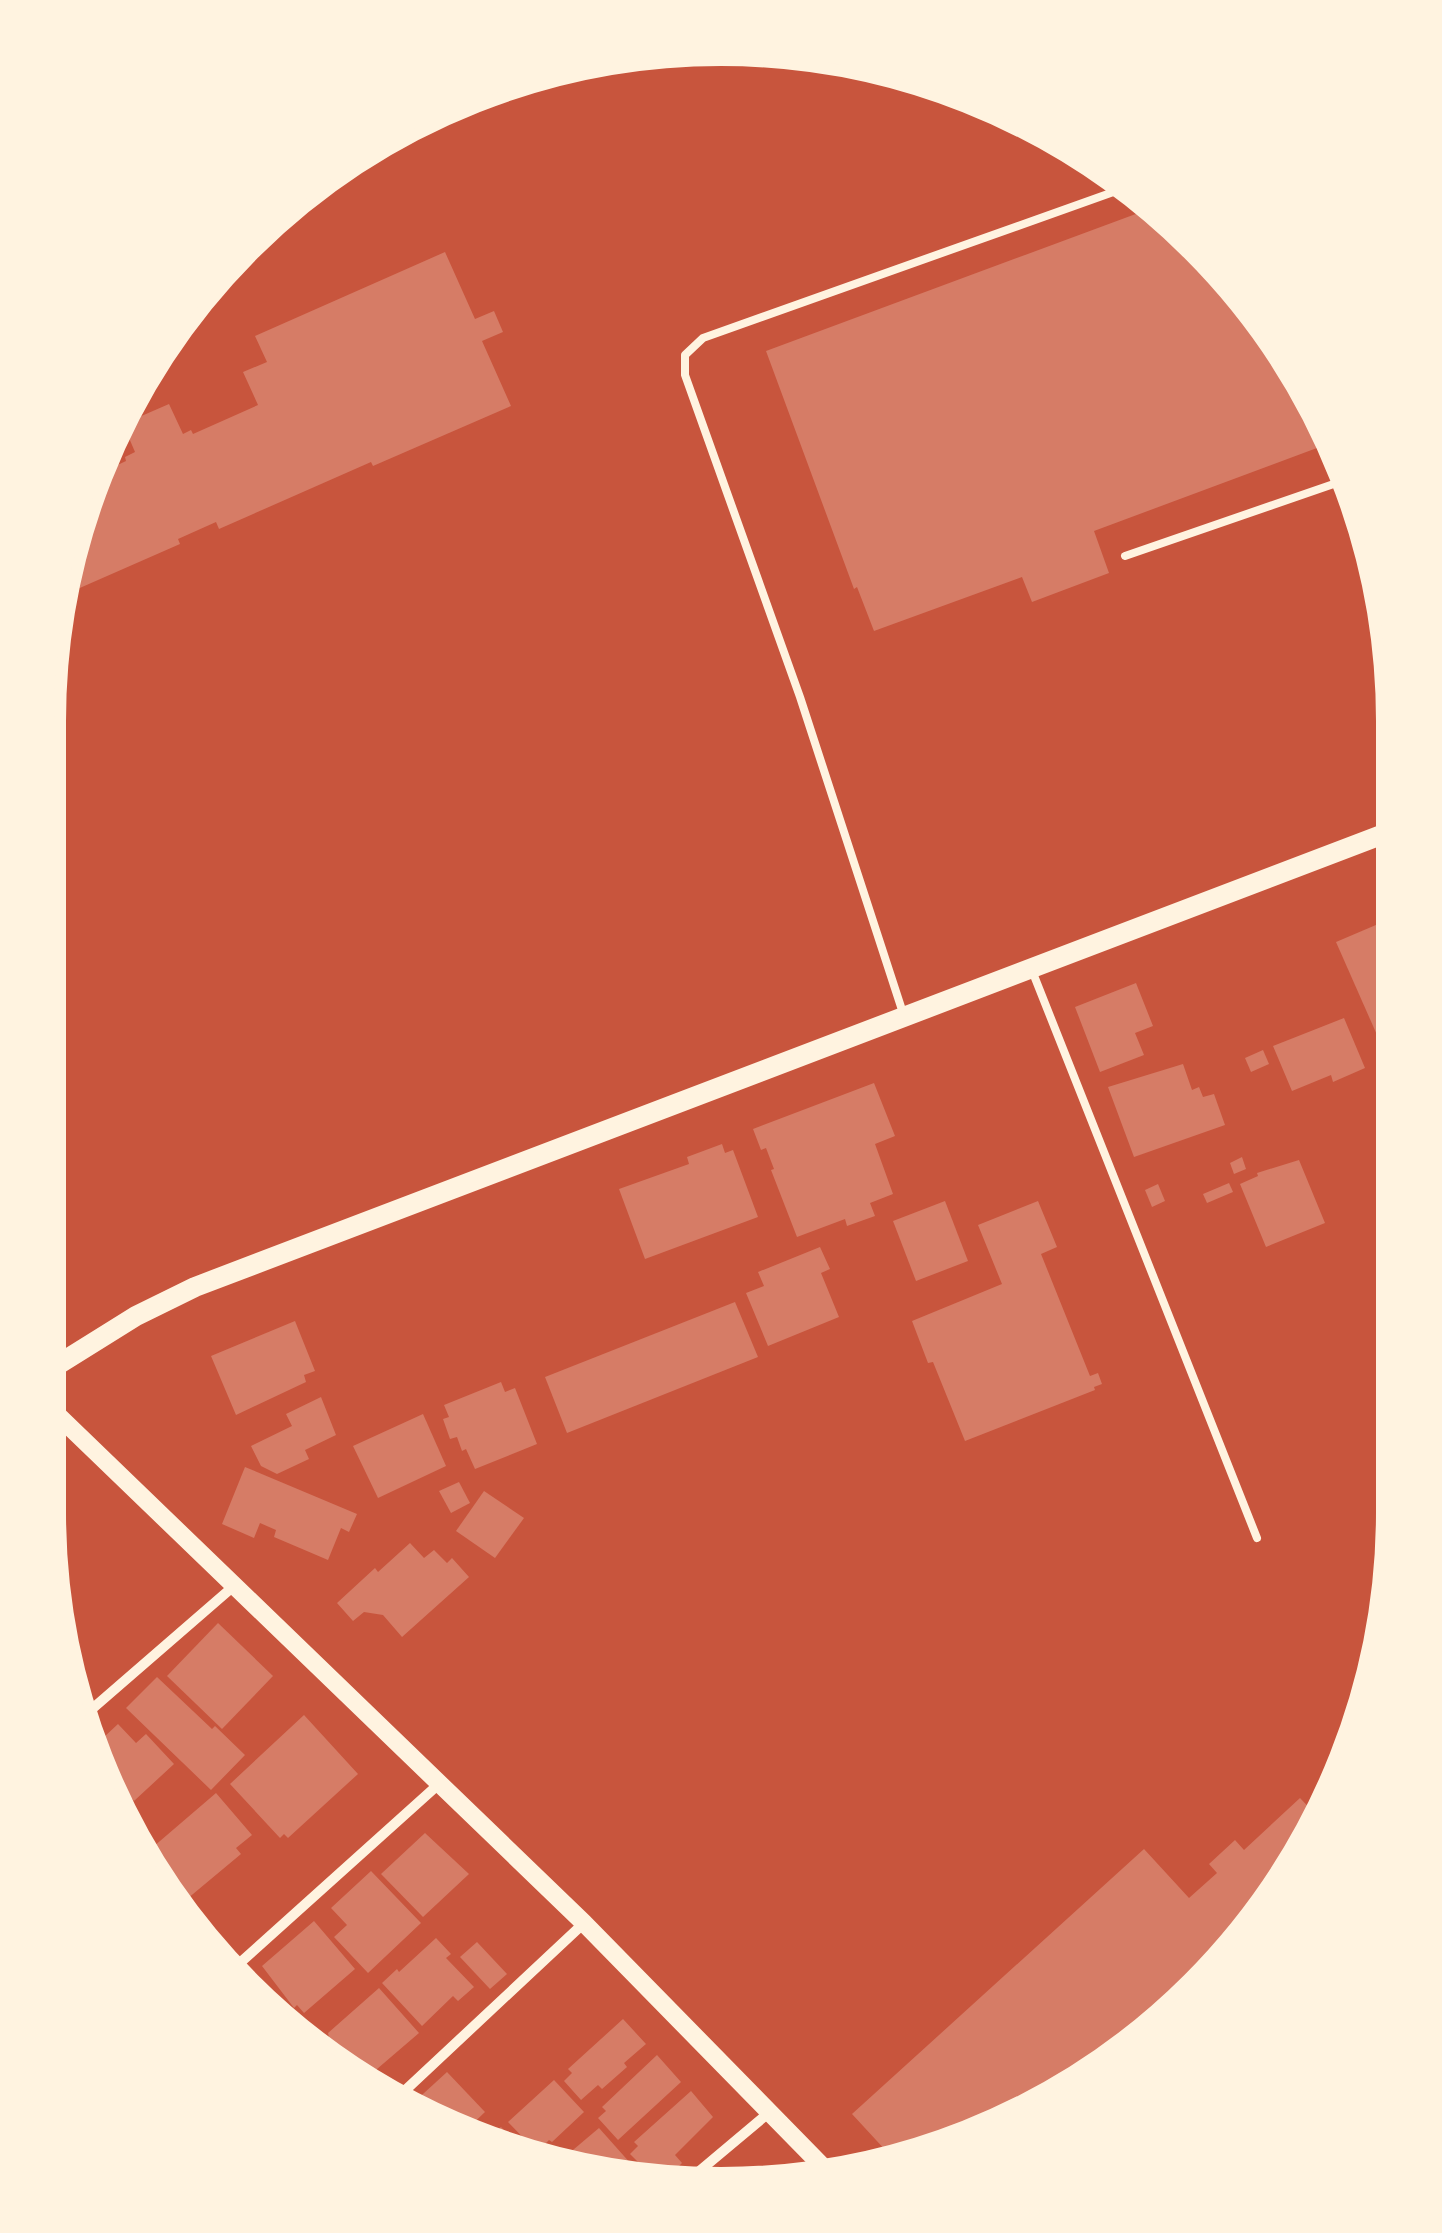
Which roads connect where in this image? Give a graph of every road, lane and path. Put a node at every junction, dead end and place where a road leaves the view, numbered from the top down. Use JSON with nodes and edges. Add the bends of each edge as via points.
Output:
{"nodes":[{"id":1,"x":1115,"y":191,"type":"edge"},
{"id":2,"x":1337,"y":483,"type":"edge"},
{"id":3,"x":1124,"y":556,"type":"dead end"},
{"id":4,"x":1382,"y":835,"type":"edge"},
{"id":5,"x":1032,"y":968,"type":"junction"},
{"id":6,"x":904,"y":1017,"type":"junction"},
{"id":7,"x":60,"y":1364,"type":"edge"},
{"id":8,"x":60,"y":1417,"type":"edge"},
{"id":9,"x":1257,"y":1538,"type":"dead end"},
{"id":10,"x":236,"y":1584,"type":"junction"},
{"id":11,"x":91,"y":1710,"type":"edge"},
{"id":12,"x":440,"y":1782,"type":"junction"},
{"id":13,"x":584,"y":1923,"type":"junction"},
{"id":14,"x":239,"y":1963,"type":"edge"},
{"id":15,"x":404,"y":2092,"type":"edge"},
{"id":16,"x":771,"y":2111,"type":"junction"},
{"id":17,"x":821,"y":2165,"type":"edge"},
{"id":18,"x":698,"y":2172,"type":"edge"}],
"edges":[{"from":1,"to":6,"type":"lane","via":[[702,338],[685,355],[685,375]]},
{"from":2,"to":3,"type":"lane"},
{"from":4,"to":5,"type":"main road"},
{"from":5,"to":6,"type":"main road"},
{"from":5,"to":9,"type":"lane"},
{"from":6,"to":7,"type":"main road","via":[[195,1287]]},
{"from":8,"to":10,"type":"street"},
{"from":10,"to":11,"type":"street"},
{"from":10,"to":12,"type":"street"},
{"from":12,"to":13,"type":"street"},
{"from":12,"to":14,"type":"street"},
{"from":13,"to":15,"type":"street"},
{"from":13,"to":16,"type":"street"},
{"from":16,"to":17,"type":"street"},
{"from":16,"to":18,"type":"street"}]}
